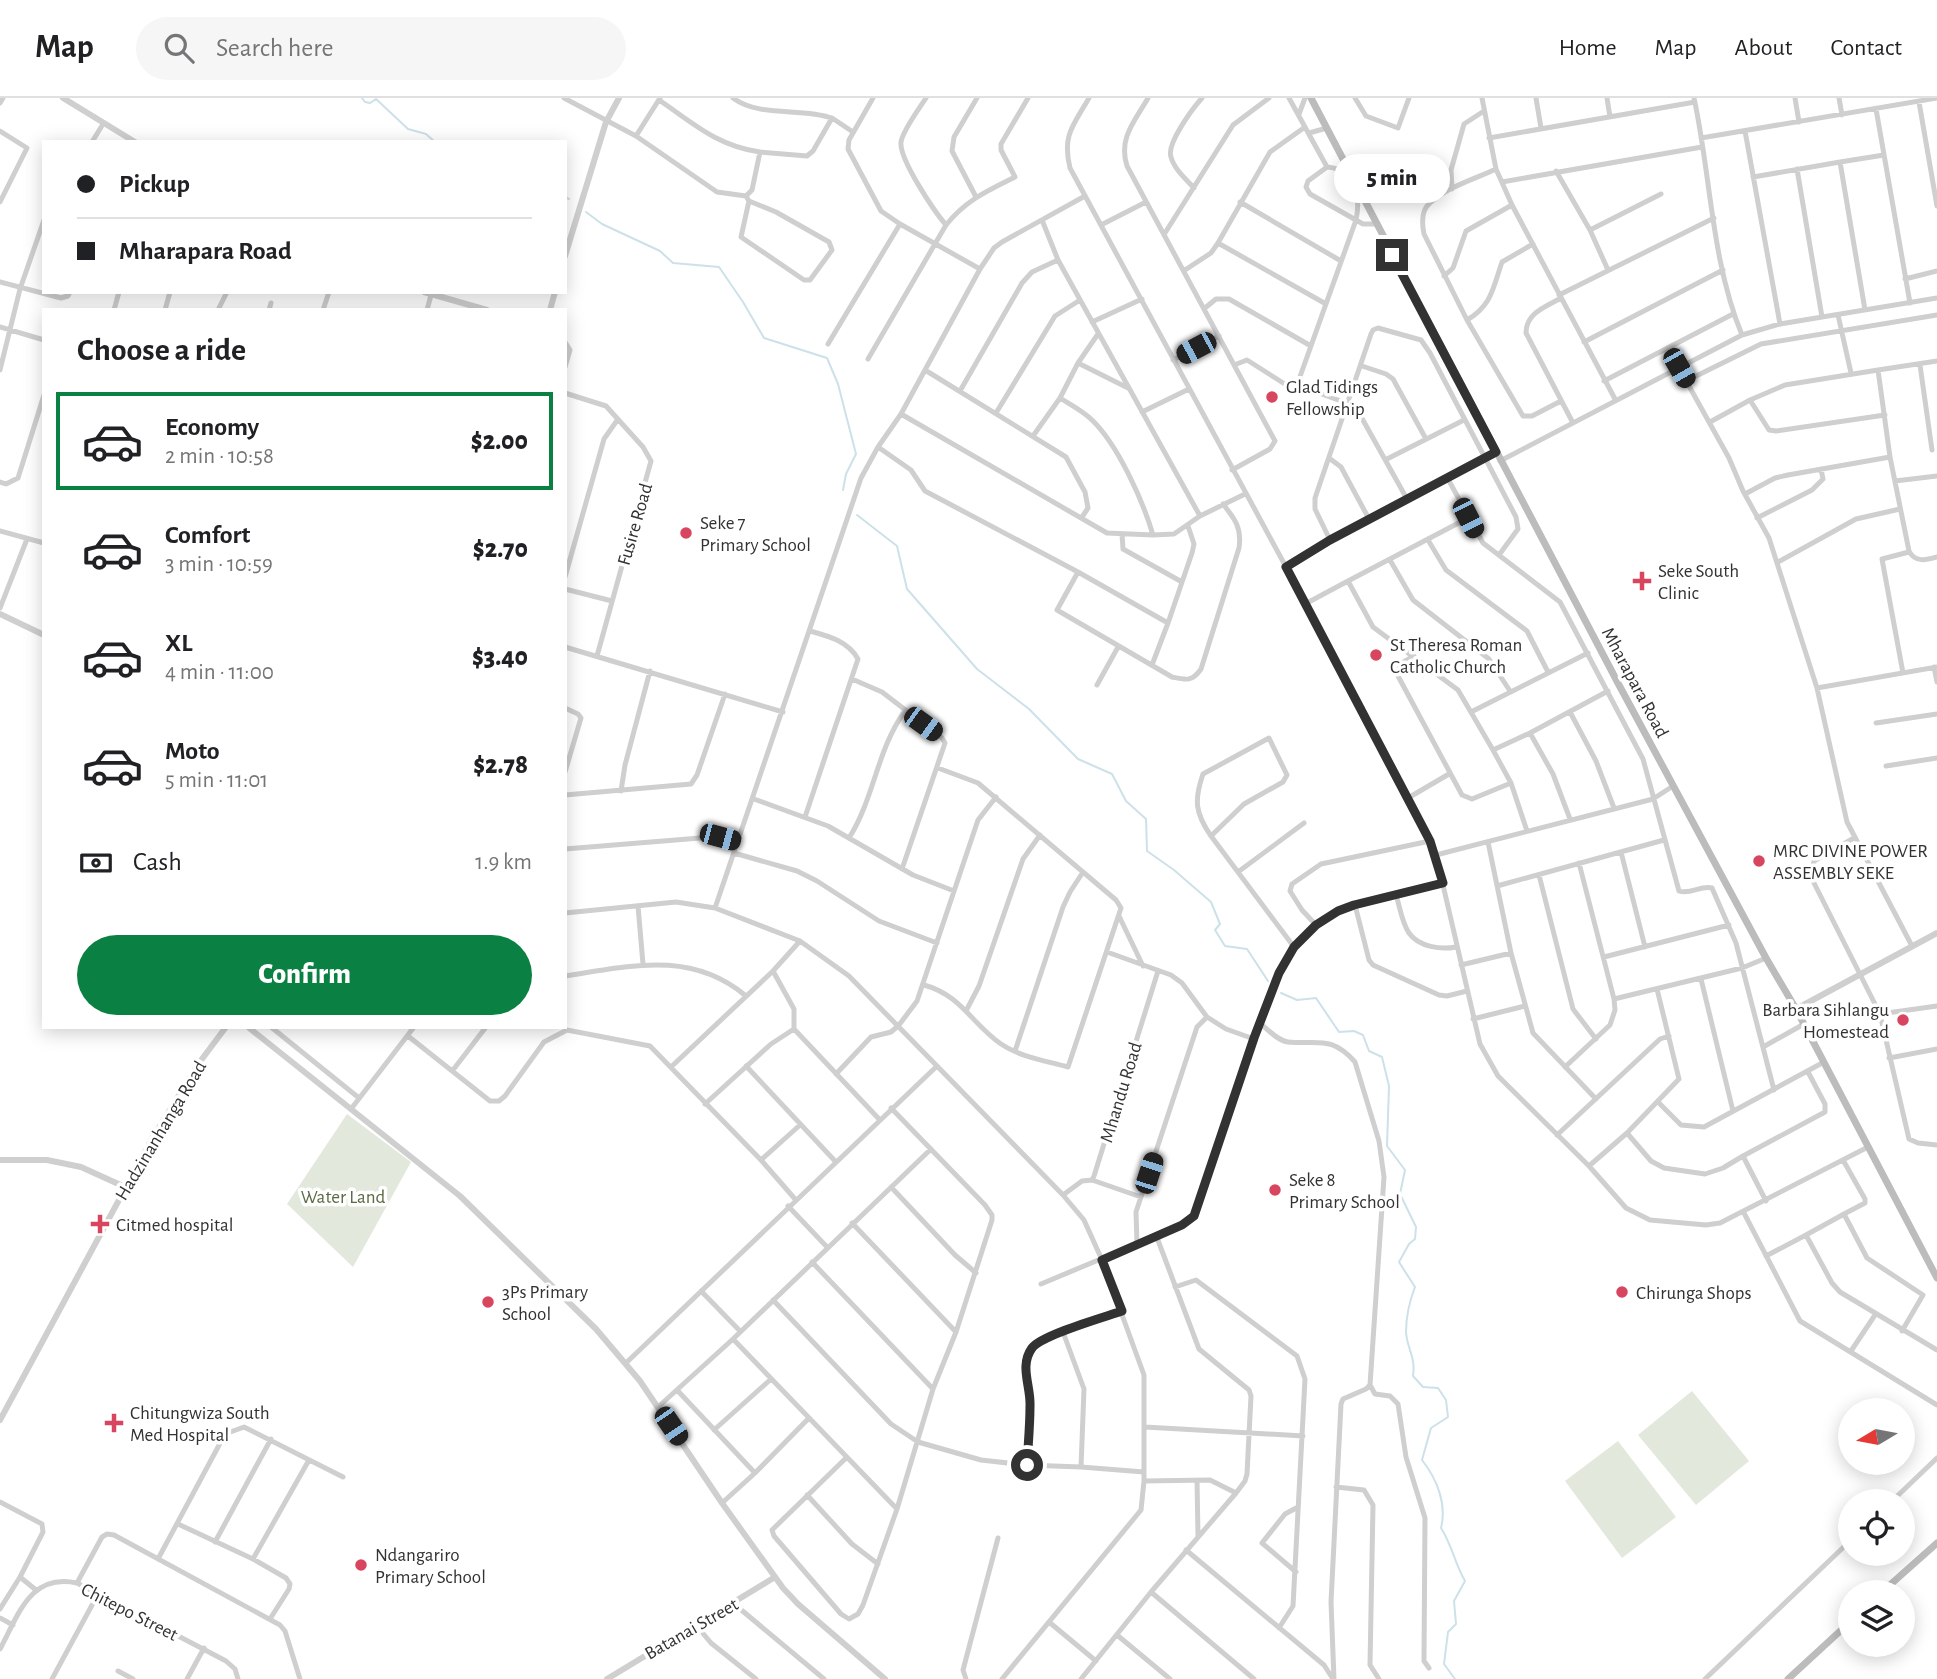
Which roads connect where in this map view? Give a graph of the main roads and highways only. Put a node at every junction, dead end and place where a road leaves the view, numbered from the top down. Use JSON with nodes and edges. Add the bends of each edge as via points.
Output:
{"nodes":[{"id":1,"x":1306,"y":98,"type":"edge"},
{"id":2,"x":1937,"y":1278,"type":"edge"},
{"id":3,"x":1937,"y":1543,"type":"edge"},
{"id":4,"x":1895,"y":1580,"type":"edge"},
{"id":5,"x":1838,"y":1633,"type":"edge"},
{"id":6,"x":1788,"y":1679,"type":"edge"}],
"edges":[{"from":1,"to":2,"type":"main road","name":"Mharapara Road","via":[[1327,128]]},
{"from":3,"to":4,"type":"main road"},
{"from":5,"to":6,"type":"main road"}]}
